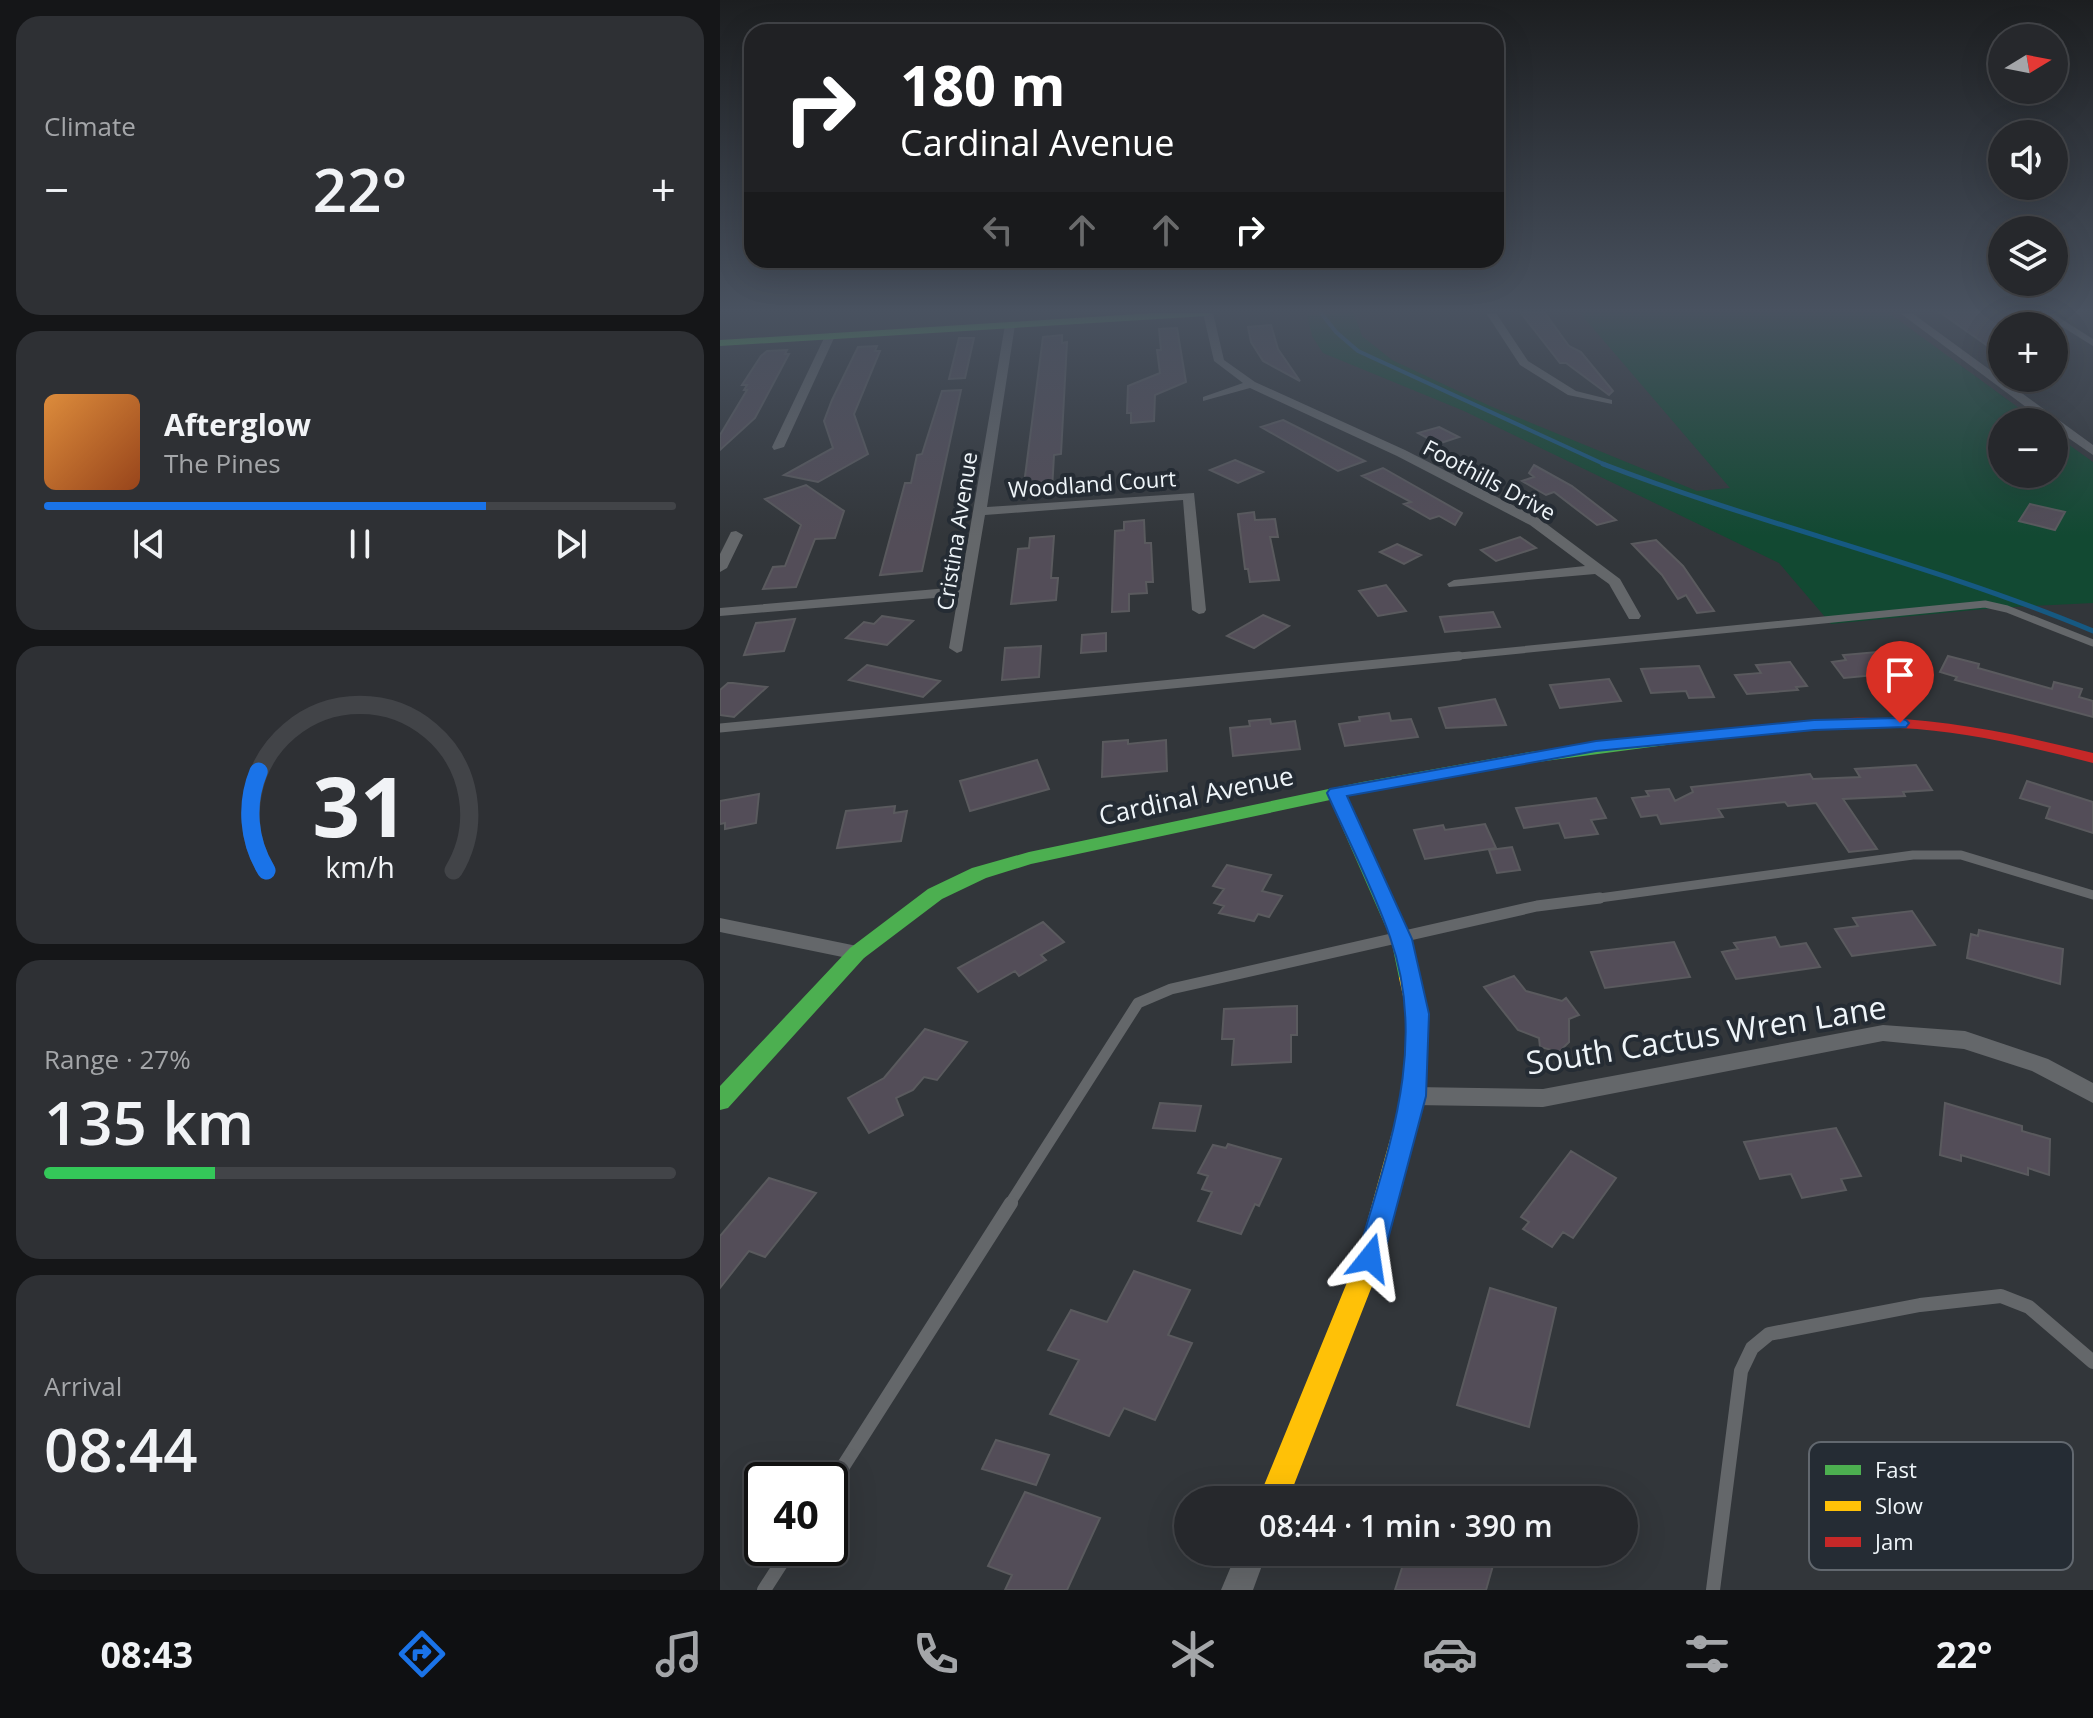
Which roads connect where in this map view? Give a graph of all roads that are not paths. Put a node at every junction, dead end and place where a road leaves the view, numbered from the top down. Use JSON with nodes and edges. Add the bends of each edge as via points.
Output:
{"nodes":[{"id":1,"x":806,"y":387,"type":"edge"},
{"id":2,"x":1000,"y":387,"type":"edge"},
{"id":3,"x":1242,"y":387,"type":"edge"},
{"id":4,"x":1258,"y":387,"type":"edge"},
{"id":5,"x":1563,"y":387,"type":"edge"},
{"id":6,"x":2006,"y":387,"type":"edge"},
{"id":7,"x":1207,"y":399,"type":"dead end"},
{"id":8,"x":1608,"y":402,"type":"dead end"},
{"id":9,"x":2035,"y":408,"type":"edge"},
{"id":10,"x":2068,"y":432,"type":"edge"},
{"id":11,"x":778,"y":447,"type":"dead end"},
{"id":12,"x":2093,"y":451,"type":"edge"},
{"id":13,"x":979,"y":512,"type":"junction"},
{"id":14,"x":736,"y":535,"type":"dead end"},
{"id":15,"x":720,"y":568,"type":"edge"},
{"id":16,"x":1601,"y":569,"type":"junction"},
{"id":17,"x":1454,"y":584,"type":"dead end"},
{"id":18,"x":966,"y":591,"type":"junction"},
{"id":19,"x":1199,"y":610,"type":"dead end"},
{"id":20,"x":720,"y":612,"type":"edge"},
{"id":21,"x":1634,"y":616,"type":"dead end"},
{"id":22,"x":2093,"y":643,"type":"edge"},
{"id":23,"x":957,"y":648,"type":"dead end"},
{"id":24,"x":720,"y":728,"type":"edge"},
{"id":25,"x":2093,"y":758,"type":"edge"},
{"id":26,"x":1336,"y":793,"type":"junction"},
{"id":27,"x":2093,"y":895,"type":"edge"},
{"id":28,"x":720,"y":925,"type":"edge"},
{"id":29,"x":1401,"y":939,"type":"junction"},
{"id":30,"x":857,"y":953,"type":"junction"},
{"id":31,"x":2093,"y":1094,"type":"edge"},
{"id":32,"x":1414,"y":1096,"type":"junction"},
{"id":33,"x":720,"y":1101,"type":"edge"},
{"id":34,"x":2093,"y":1362,"type":"edge"},
{"id":35,"x":846,"y":1462,"type":"edge"},
{"id":36,"x":1279,"y":1486,"type":"edge"},
{"id":37,"x":779,"y":1566,"type":"edge"},
{"id":38,"x":1246,"y":1566,"type":"edge"},
{"id":39,"x":764,"y":1590,"type":"edge"},
{"id":40,"x":1237,"y":1590,"type":"edge"},
{"id":41,"x":1713,"y":1590,"type":"edge"}],
"edges":[{"from":1,"to":11,"type":"street"},
{"from":2,"to":13,"type":"street","name":"Cristina Avenue"},
{"from":3,"to":7,"type":"street"},
{"from":4,"to":16,"type":"street","name":"Foothills Drive","via":[[1535,522]]},
{"from":5,"to":8,"type":"street"},
{"from":6,"to":9,"type":"street"},
{"from":10,"to":12,"type":"street"},
{"from":13,"to":18,"type":"street","name":"Cristina Avenue"},
{"from":13,"to":19,"type":"street","name":"Woodland Court","via":[[1189,496]]},
{"from":14,"to":15,"type":"street"},
{"from":16,"to":17,"type":"street"},
{"from":16,"to":21,"type":"street","name":"Foothills Drive"},
{"from":18,"to":20,"type":"street"},
{"from":18,"to":23,"type":"street","name":"Cristina Avenue"},
{"from":22,"to":24,"type":"lane","via":[[1985,604]]},
{"from":25,"to":26,"type":"street","name":"Cardinal Avenue","via":[[1987,732],[1900,723],[1814,725],[1596,746]]},
{"from":26,"to":29,"type":"street"},
{"from":26,"to":30,"type":"street","name":"Cardinal Avenue","via":[[1100,840],[979,873],[935,894]]},
{"from":27,"to":29,"type":"lane","via":[[1961,855],[1934,853],[1537,906]]},
{"from":28,"to":30,"type":"street"},
{"from":29,"to":32,"type":"street","via":[[1418,1014]]},
{"from":29,"to":35,"type":"lane","via":[[1171,989],[1138,1003]]},
{"from":30,"to":33,"type":"street","name":"Cardinal Avenue"},
{"from":31,"to":32,"type":"street","name":"South Cactus Wren Lane","via":[[2040,1065],[1965,1040],[1883,1033],[1543,1098]]},
{"from":32,"to":36,"type":"street","via":[[1370,1258]]},
{"from":34,"to":41,"type":"lane","via":[[2029,1307],[2001,1296],[1920,1305],[1769,1334],[1752,1348],[1741,1371]]},
{"from":37,"to":39,"type":"lane"},
{"from":38,"to":40,"type":"street"}]}
